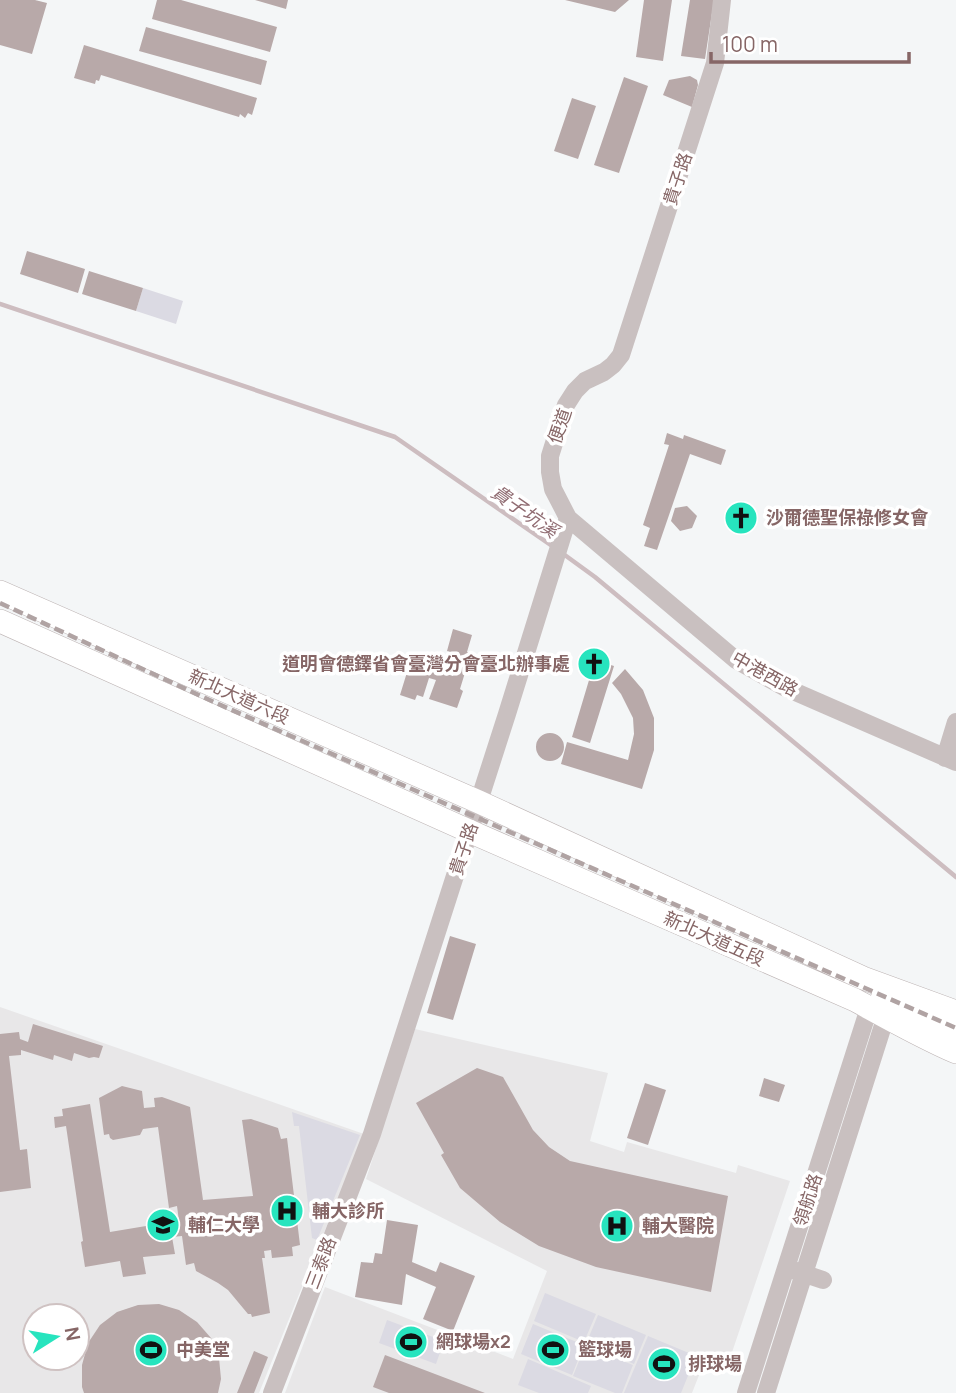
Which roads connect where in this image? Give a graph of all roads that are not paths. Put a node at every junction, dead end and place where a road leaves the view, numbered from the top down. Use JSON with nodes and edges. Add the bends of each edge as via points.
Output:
{"nodes":[{"id":1,"x":722,"y":0,"type":"edge"},
{"id":2,"x":621,"y":355,"type":"joint"},
{"id":3,"x":568,"y":518,"type":"junction"},
{"id":4,"x":0,"y":592,"type":"edge"},
{"id":5,"x":0,"y":621,"type":"edge"},
{"id":6,"x":956,"y":722,"type":"edge"},
{"id":7,"x":951,"y":760,"type":"edge"},
{"id":8,"x":479,"y":802,"type":"junction"},
{"id":9,"x":469,"y":831,"type":"junction"},
{"id":10,"x":869,"y":999,"type":"junction"},
{"id":11,"x":956,"y":1012,"type":"edge"},
{"id":12,"x":956,"y":1032,"type":"edge"},
{"id":13,"x":956,"y":1052,"type":"edge"},
{"id":14,"x":372,"y":1134,"type":"joint"},
{"id":15,"x":786,"y":1268,"type":"junction"},
{"id":16,"x":804,"y":1274,"type":"junction"},
{"id":17,"x":823,"y":1280,"type":"dead end"},
{"id":18,"x":272,"y":1393,"type":"edge"},
{"id":19,"x":746,"y":1393,"type":"edge"},
{"id":20,"x":765,"y":1393,"type":"edge"}],
"edges":[{"from":1,"to":2,"type":"street","name":"貴子路","via":[[715,63]]},
{"from":2,"to":3,"type":"street","name":"便道","via":[[604,372],[585,381],[566,405],[550,456],[550,472]]},
{"from":3,"to":7,"type":"street","name":"中港西路","via":[[736,660],[785,687]]},
{"from":3,"to":8,"type":"street","name":"貴子路"},
{"from":4,"to":8,"type":"main road","name":"新北大道六段"},
{"from":5,"to":9,"type":"main road","name":"新北大道六段"},
{"from":6,"to":7,"type":"street"},
{"from":8,"to":9,"type":"street","name":"貴子路"},
{"from":8,"to":10,"type":"main road","name":"新北大道五段"},
{"from":9,"to":10,"type":"main road","name":"新北大道五段"},
{"from":9,"to":14,"type":"street","name":"貴子路"},
{"from":10,"to":11,"type":"main road","name":"新北大道五段"},
{"from":10,"to":12,"type":"main road","name":"新北大道五段"},
{"from":10,"to":13,"type":"main road","name":"新北大道五段","via":[[915,1033]]},
{"from":10,"to":15,"type":"street","name":"領航路"},
{"from":10,"to":16,"type":"street","name":"領航路"},
{"from":14,"to":18,"type":"street","name":"三泰路"},
{"from":15,"to":16,"type":"street"},
{"from":15,"to":19,"type":"street","name":"領航路"},
{"from":16,"to":17,"type":"street"},
{"from":16,"to":20,"type":"street","name":"領航路"}]}
